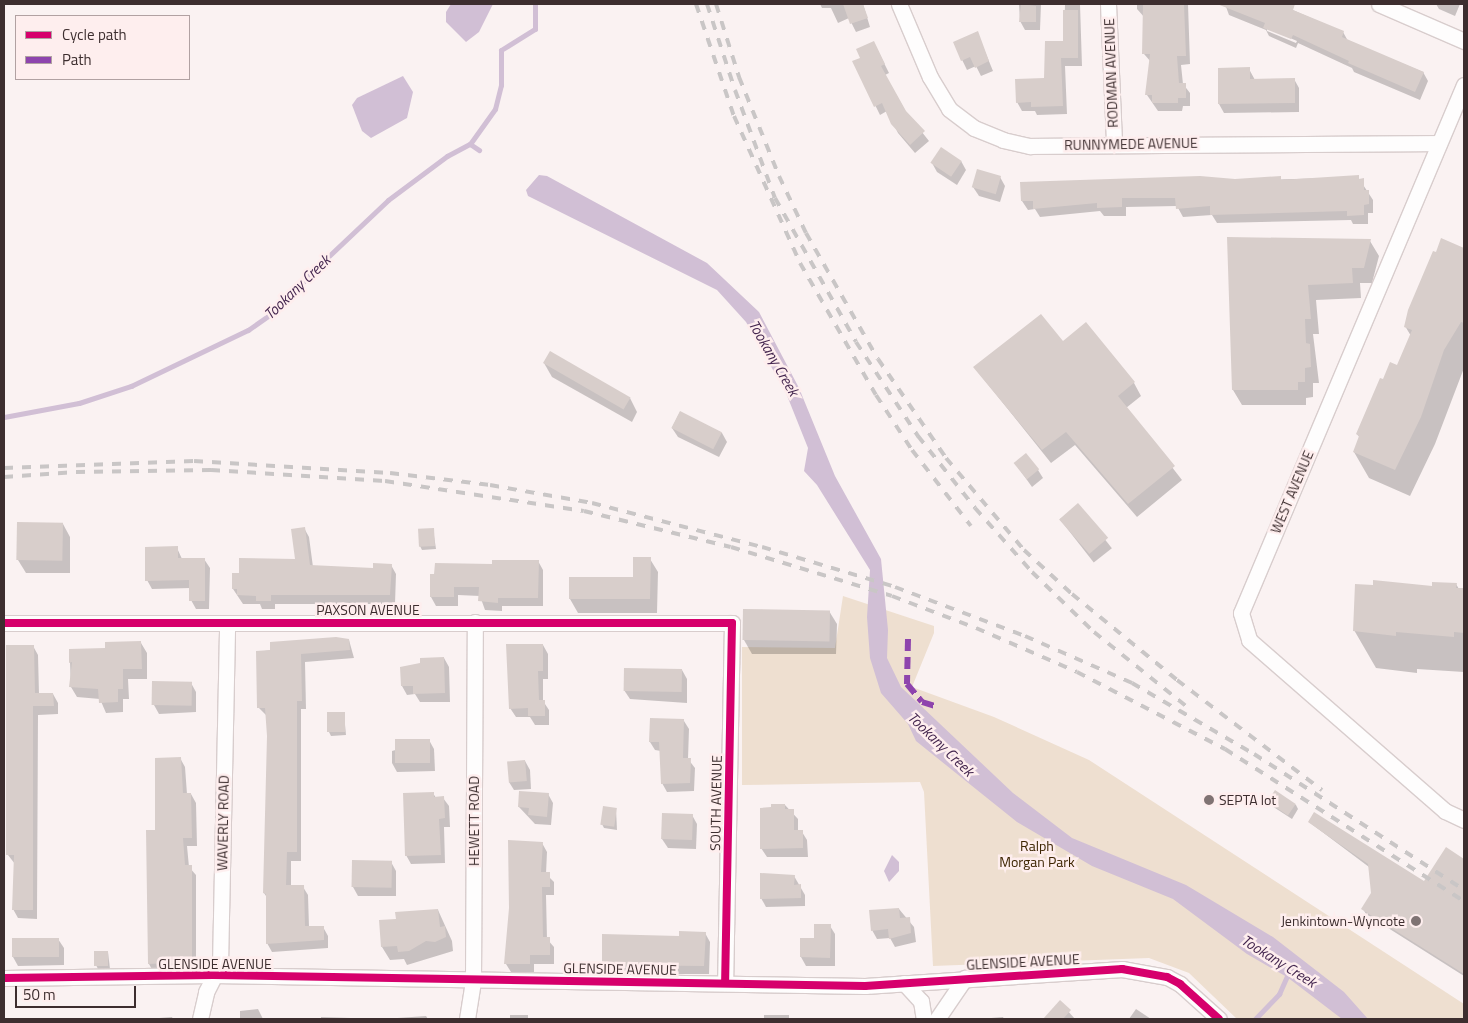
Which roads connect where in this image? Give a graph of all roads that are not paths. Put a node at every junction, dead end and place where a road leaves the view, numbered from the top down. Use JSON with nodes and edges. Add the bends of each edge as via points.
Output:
{"nodes":[{"id":1,"x":899,"y":4,"type":"edge"},
{"id":2,"x":1108,"y":4,"type":"edge"},
{"id":3,"x":1379,"y":4,"type":"edge"},
{"id":4,"x":1464,"y":41,"type":"edge"},
{"id":5,"x":1464,"y":85,"type":"edge"},
{"id":6,"x":1114,"y":143,"type":"junction"},
{"id":7,"x":1439,"y":143,"type":"junction"},
{"id":8,"x":475,"y":622,"type":"junction"},
{"id":9,"x":4,"y":623,"type":"edge"},
{"id":10,"x":227,"y":623,"type":"junction"},
{"id":11,"x":732,"y":623,"type":"joint"},
{"id":12,"x":1464,"y":820,"type":"edge"},
{"id":13,"x":213,"y":975,"type":"junction"},
{"id":14,"x":4,"y":978,"type":"edge"},
{"id":15,"x":964,"y":978,"type":"junction"},
{"id":16,"x":473,"y":980,"type":"junction"},
{"id":17,"x":725,"y":983,"type":"junction"},
{"id":18,"x":904,"y":983,"type":"junction"},
{"id":19,"x":200,"y":1019,"type":"edge"},
{"id":20,"x":467,"y":1019,"type":"edge"},
{"id":21,"x":924,"y":1019,"type":"edge"},
{"id":22,"x":937,"y":1019,"type":"edge"},
{"id":23,"x":1219,"y":1019,"type":"edge"}],
"edges":[{"from":1,"to":6,"type":"street","name":"RUNNYMEDE AVENUE","via":[[939,93],[949,109],[974,128],[1003,140],[1030,146]]},
{"from":2,"to":6,"type":"street","name":"RODMAN AVENUE"},
{"from":3,"to":4,"type":"street"},
{"from":5,"to":7,"type":"street","name":"WEST AVENUE"},
{"from":6,"to":7,"type":"street","name":"RUNNYMEDE AVENUE"},
{"from":7,"to":12,"type":"street","name":"WEST AVENUE","via":[[1241,613],[1249,640],[1445,811]]},
{"from":8,"to":10,"type":"street","name":"PAXSON AVENUE"},
{"from":8,"to":11,"type":"street","name":"PAXSON AVENUE"},
{"from":8,"to":16,"type":"street","name":"HEWETT ROAD"},
{"from":9,"to":10,"type":"street","name":"PAXSON AVENUE"},
{"from":10,"to":13,"type":"street","name":"WAVERLY ROAD","via":[[220,965]]},
{"from":11,"to":17,"type":"street","name":"SOUTH AVENUE"},
{"from":13,"to":14,"type":"street","name":"GLENSIDE AVENUE"},
{"from":13,"to":16,"type":"street","name":"GLENSIDE AVENUE"},
{"from":13,"to":19,"type":"street","name":"WAVERLY ROAD"},
{"from":15,"to":18,"type":"street","name":"GLENSIDE AVENUE"},
{"from":15,"to":22,"type":"street"},
{"from":15,"to":23,"type":"street","name":"GLENSIDE AVENUE","via":[[1140,970],[1180,984]]},
{"from":16,"to":17,"type":"street","name":"GLENSIDE AVENUE"},
{"from":16,"to":20,"type":"street","name":"HEWETT ROAD"},
{"from":17,"to":18,"type":"street","name":"GLENSIDE AVENUE","via":[[865,986]]},
{"from":18,"to":21,"type":"street","via":[[921,1001]]}]}
